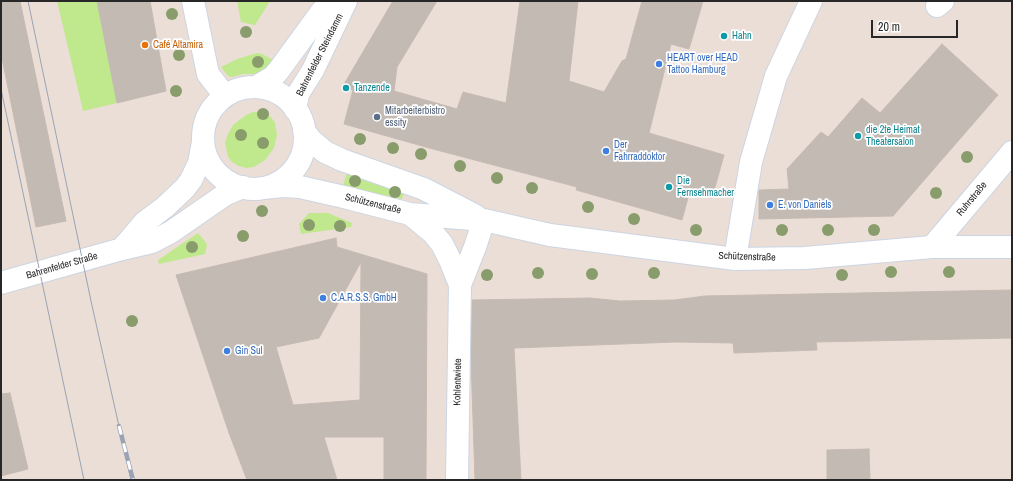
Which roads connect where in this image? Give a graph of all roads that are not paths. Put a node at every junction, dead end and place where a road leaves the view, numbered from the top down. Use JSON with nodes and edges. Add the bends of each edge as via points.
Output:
{"nodes":[{"id":1,"x":193,"y":1,"type":"edge"},
{"id":2,"x":332,"y":1,"type":"edge"},
{"id":3,"x":346,"y":1,"type":"edge"},
{"id":4,"x":811,"y":1,"type":"edge"},
{"id":5,"x":256,"y":87,"type":"junction"},
{"id":6,"x":225,"y":96,"type":"junction"},
{"id":7,"x":295,"y":109,"type":"junction"},
{"id":8,"x":304,"y":131,"type":"junction"},
{"id":9,"x":203,"y":142,"type":"junction"},
{"id":10,"x":1012,"y":152,"type":"edge"},
{"id":11,"x":253,"y":188,"type":"junction"},
{"id":12,"x":410,"y":214,"type":"junction"},
{"id":13,"x":484,"y":220,"type":"junction"},
{"id":14,"x":932,"y":247,"type":"junction"},
{"id":15,"x":1012,"y":247,"type":"edge"},
{"id":16,"x":122,"y":249,"type":"junction"},
{"id":17,"x":735,"y":259,"type":"junction"},
{"id":18,"x":1,"y":283,"type":"edge"},
{"id":19,"x":460,"y":285,"type":"junction"},
{"id":20,"x":457,"y":480,"type":"edge"}],
"edges":[{"from":1,"to":6,"type":"street","via":[[208,74]]},
{"from":2,"to":5,"type":"street","name":"Bahrenfelder Steindamm","via":[[273,77]]},
{"from":3,"to":7,"type":"street","name":"Bahrenfelder Steindamm","via":[[313,70],[298,94]]},
{"from":4,"to":17,"type":"street","via":[[776,76],[751,162]]},
{"from":5,"to":6,"type":"street","name":"Bahrenfelder Steindamm","via":[[245,87]]},
{"from":5,"to":7,"type":"street","name":"Bahrenfelder Steindamm","via":[[280,94]]},
{"from":6,"to":9,"type":"street","name":"Bahrenfelder Steindamm","via":[[214,106],[207,119]]},
{"from":7,"to":8,"type":"street","name":"Bahrenfelder Steindamm"},
{"from":8,"to":11,"type":"street","name":"Bahrenfelder Steindamm","via":[[304,149],[294,169],[283,180]]},
{"from":8,"to":13,"type":"street","name":"Schützenstraße","via":[[325,152],[424,189]]},
{"from":9,"to":11,"type":"street","name":"Bahrenfelder Steindamm","via":[[208,160],[216,172],[228,181]]},
{"from":9,"to":16,"type":"street","name":"Bahrenfelder Steindamm","via":[[199,163],[185,188],[145,222]]},
{"from":10,"to":14,"type":"street","name":"Ruhrstraße"},
{"from":11,"to":12,"type":"street","name":"Schützenstraße","via":[[300,187]]},
{"from":11,"to":16,"type":"street","name":"Bahrenfelder Steindamm","via":[[234,190],[226,194],[152,242]]},
{"from":12,"to":13,"type":"street","name":"Schützenstraße"},
{"from":12,"to":19,"type":"street","name":"Kohlentwiete","via":[[442,244]]},
{"from":13,"to":17,"type":"street","name":"Schützenstraße","via":[[550,235]]},
{"from":13,"to":19,"type":"street","name":"Kohlentwiete"},
{"from":14,"to":15,"type":"street","name":"Schützenstraße"},
{"from":14,"to":17,"type":"street","name":"Schützenstraße","via":[[805,258]]},
{"from":16,"to":18,"type":"street","name":"Bahrenfelder Straße"},
{"from":19,"to":20,"type":"street","name":"Kohlentwiete"}]}
